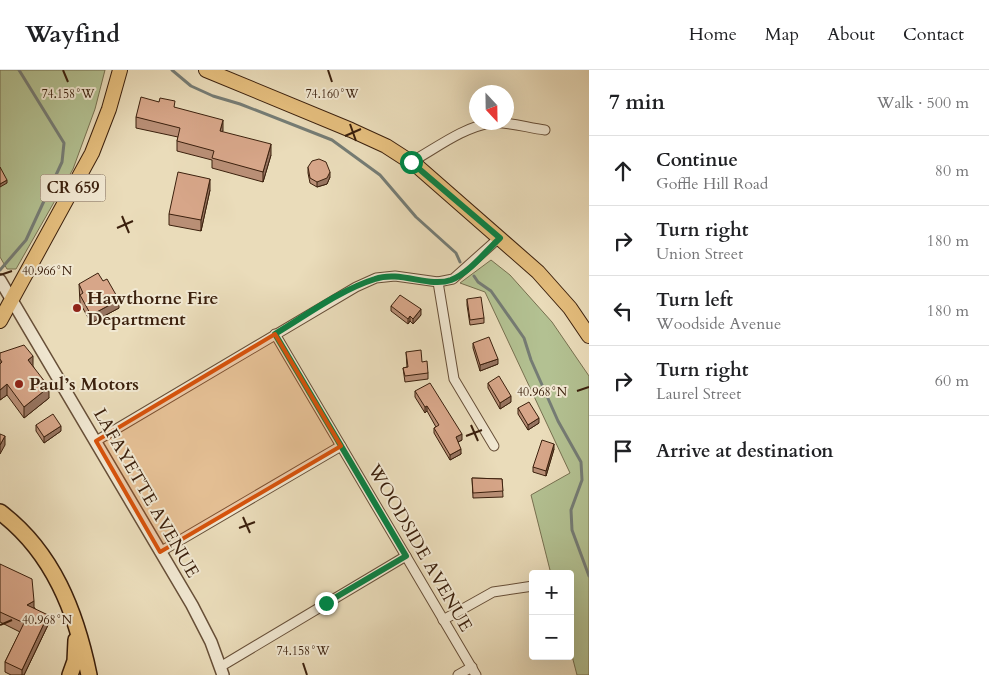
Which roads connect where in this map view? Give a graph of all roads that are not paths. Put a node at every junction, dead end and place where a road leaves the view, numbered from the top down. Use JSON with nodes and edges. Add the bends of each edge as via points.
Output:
{"nodes":[{"id":1,"x":120,"y":70,"type":"edge"},
{"id":2,"x":206,"y":70,"type":"edge"},
{"id":3,"x":545,"y":130,"type":"dead end"},
{"id":4,"x":411,"y":162,"type":"junction"},
{"id":5,"x":500,"y":238,"type":"junction"},
{"id":6,"x":0,"y":281,"type":"edge"},
{"id":7,"x":438,"y":282,"type":"junction"},
{"id":8,"x":12,"y":300,"type":"junction"},
{"id":9,"x":0,"y":321,"type":"edge"},
{"id":10,"x":275,"y":334,"type":"junction"},
{"id":11,"x":589,"y":336,"type":"edge"},
{"id":12,"x":96,"y":441,"type":"junction"},
{"id":13,"x":341,"y":446,"type":"junction"},
{"id":14,"x":494,"y":446,"type":"dead end"},
{"id":15,"x":0,"y":512,"type":"edge"},
{"id":16,"x":160,"y":552,"type":"junction"},
{"id":17,"x":406,"y":556,"type":"junction"},
{"id":18,"x":529,"y":587,"type":"edge"},
{"id":19,"x":74,"y":619,"type":"junction"},
{"id":20,"x":444,"y":620,"type":"junction"},
{"id":21,"x":221,"y":671,"type":"edge"},
{"id":22,"x":474,"y":671,"type":"edge"},
{"id":23,"x":70,"y":675,"type":"edge"},
{"id":24,"x":89,"y":675,"type":"edge"},
{"id":25,"x":458,"y":675,"type":"edge"}],
"edges":[{"from":1,"to":8,"type":"main road","number":"CR 659","via":[[92,153]]},
{"from":2,"to":4,"type":"main road","via":[[351,130]]},
{"from":3,"to":4,"type":"street","via":[[486,124]]},
{"from":4,"to":5,"type":"main road"},
{"from":5,"to":7,"type":"street","via":[[453,279]]},
{"from":5,"to":11,"type":"main road","via":[[549,283]]},
{"from":6,"to":8,"type":"street","name":"LAFAYETTE AVENUE"},
{"from":7,"to":10,"type":"street","via":[[395,276],[376,278]]},
{"from":7,"to":14,"type":"street","via":[[454,379]]},
{"from":8,"to":9,"type":"main road","number":"CR 659"},
{"from":8,"to":12,"type":"street","name":"LAFAYETTE AVENUE"},
{"from":10,"to":12,"type":"street"},
{"from":10,"to":13,"type":"street","name":"WOODSIDE AVENUE"},
{"from":12,"to":16,"type":"street","name":"LAFAYETTE AVENUE"},
{"from":13,"to":16,"type":"street"},
{"from":13,"to":17,"type":"street","name":"WOODSIDE AVENUE"},
{"from":15,"to":19,"type":"highway","via":[[42,555],[61,585]]},
{"from":16,"to":21,"type":"street","name":"LAFAYETTE AVENUE","via":[[211,642]]},
{"from":17,"to":20,"type":"street","name":"WOODSIDE AVENUE"},
{"from":17,"to":21,"type":"street"},
{"from":18,"to":20,"type":"street","via":[[492,592]]},
{"from":19,"to":23,"type":"highway","via":[[77,648]]},
{"from":19,"to":24,"type":"highway"},
{"from":20,"to":22,"type":"street","name":"WOODSIDE AVENUE"},
{"from":22,"to":25,"type":"street"}]}
